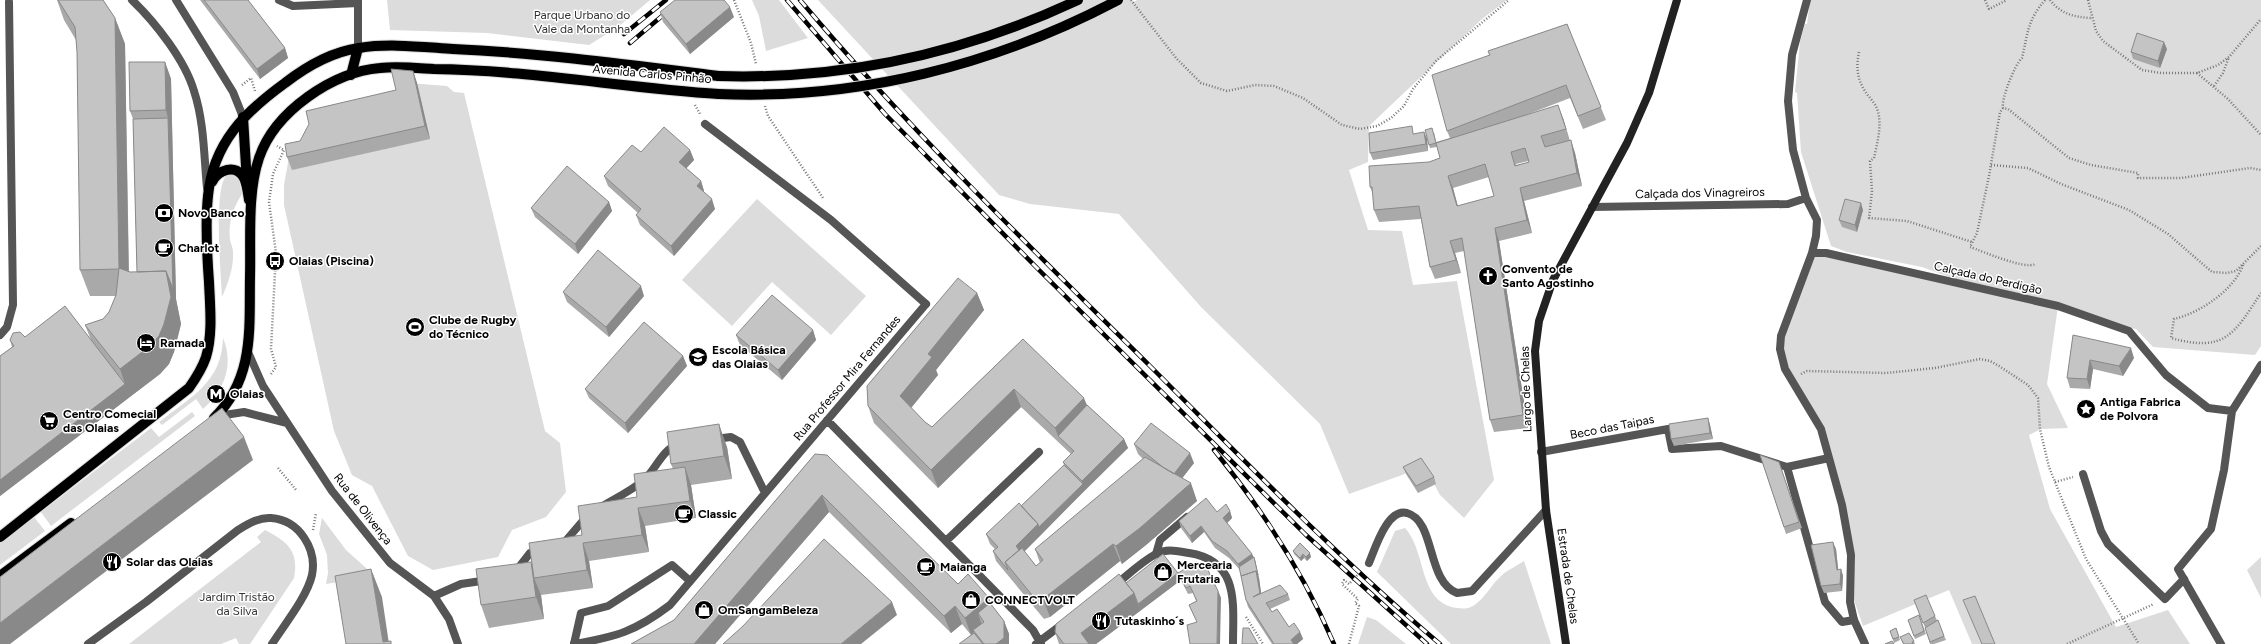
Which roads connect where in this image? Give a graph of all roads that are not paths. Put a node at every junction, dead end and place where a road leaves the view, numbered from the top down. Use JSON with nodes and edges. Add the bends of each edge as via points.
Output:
{"nodes":[{"id":1,"x":132,"y":0,"type":"edge"},
{"id":2,"x":176,"y":0,"type":"edge"},
{"id":3,"x":279,"y":0,"type":"edge"},
{"id":4,"x":1078,"y":0,"type":"edge"},
{"id":5,"x":1118,"y":0,"type":"edge"},
{"id":6,"x":1677,"y":0,"type":"edge"},
{"id":7,"x":1807,"y":0,"type":"edge"},
{"id":8,"x":9,"y":1,"type":"edge"},
{"id":9,"x":358,"y":2,"type":"edge"},
{"id":10,"x":0,"y":3,"type":"edge"},
{"id":11,"x":358,"y":48,"type":"junction"},
{"id":12,"x":351,"y":75,"type":"junction"},
{"id":13,"x":243,"y":117,"type":"junction"},
{"id":14,"x":705,"y":124,"type":"road end"},
{"id":15,"x":247,"y":188,"type":"junction"},
{"id":16,"x":208,"y":196,"type":"junction"},
{"id":17,"x":1806,"y":198,"type":"junction"},
{"id":18,"x":1592,"y":207,"type":"junction"},
{"id":19,"x":252,"y":212,"type":"junction"},
{"id":20,"x":1812,"y":253,"type":"junction"},
{"id":21,"x":0,"y":335,"type":"edge"},
{"id":22,"x":248,"y":352,"type":"junction"},
{"id":23,"x":2261,"y":365,"type":"edge"},
{"id":24,"x":2232,"y":411,"type":"junction"},
{"id":25,"x":215,"y":416,"type":"junction"},
{"id":26,"x":827,"y":420,"type":"junction"},
{"id":27,"x":206,"y":423,"type":"edge"},
{"id":28,"x":287,"y":423,"type":"junction"},
{"id":29,"x":709,"y":440,"type":"edge"},
{"id":30,"x":687,"y":443,"type":"edge"},
{"id":31,"x":1039,"y":452,"type":"dead end"},
{"id":32,"x":1541,"y":452,"type":"junction"},
{"id":33,"x":1829,"y":458,"type":"junction"},
{"id":34,"x":1787,"y":467,"type":"junction"},
{"id":35,"x":2083,"y":474,"type":"road end"},
{"id":36,"x":765,"y":493,"type":"junction"},
{"id":37,"x":1195,"y":510,"type":"edge"},
{"id":38,"x":1546,"y":510,"type":"junction"},
{"id":39,"x":81,"y":516,"type":"edge"},
{"id":40,"x":0,"y":537,"type":"edge"},
{"id":41,"x":946,"y":541,"type":"junction"},
{"id":42,"x":1156,"y":554,"type":"junction"},
{"id":43,"x":1369,"y":563,"type":"road end"},
{"id":44,"x":510,"y":575,"type":"edge"},
{"id":45,"x":0,"y":576,"type":"edge"},
{"id":46,"x":496,"y":579,"type":"edge"},
{"id":47,"x":2184,"y":579,"type":"junction"},
{"id":48,"x":690,"y":581,"type":"junction"},
{"id":49,"x":1107,"y":591,"type":"edge"},
{"id":50,"x":434,"y":596,"type":"junction"},
{"id":51,"x":1070,"y":619,"type":"edge"},
{"id":52,"x":1854,"y":620,"type":"junction"},
{"id":53,"x":1039,"y":643,"type":"edge"},
{"id":54,"x":88,"y":644,"type":"edge"},
{"id":55,"x":272,"y":644,"type":"edge"},
{"id":56,"x":458,"y":644,"type":"edge"},
{"id":57,"x":574,"y":644,"type":"edge"},
{"id":58,"x":1233,"y":644,"type":"edge"},
{"id":59,"x":1566,"y":644,"type":"edge"},
{"id":60,"x":1865,"y":644,"type":"edge"},
{"id":61,"x":2221,"y":644,"type":"edge"}],
"edges":[{"from":1,"to":16,"type":"street","via":[[146,12],[178,58],[194,90],[200,118]]},
{"from":2,"to":13,"type":"street","via":[[233,92]]},
{"from":3,"to":9,"type":"street","via":[[293,6]]},
{"from":4,"to":11,"type":"main road","name":"Avenida Carlos Pinhão","bridge":true,"via":[[1002,32],[933,53],[816,74],[719,76],[542,54],[390,46]]},
{"from":5,"to":12,"type":"main road","name":"Avenida Carlos Pinhão","bridge":true,"via":[[1054,32],[1016,47],[938,71],[858,87],[763,94],[719,94],[475,69],[380,68]]},
{"from":6,"to":18,"type":"main road","name":"Largo de Chelas","via":[[1648,93],[1627,143]]},
{"from":7,"to":17,"type":"street","via":[[1792,55],[1788,101],[1793,150]]},
{"from":8,"to":10,"type":"street"},
{"from":8,"to":21,"type":"street","via":[[13,305],[7,327]]},
{"from":9,"to":11,"type":"street"},
{"from":11,"to":12,"type":"main road"},
{"from":11,"to":13,"type":"main road","name":"Avenida Carlos Pinhão","via":[[332,55],[304,69]]},
{"from":12,"to":19,"type":"main road","name":"Avenida Carlos Pinhão","via":[[332,82],[298,103],[268,140],[259,158]]},
{"from":13,"to":15,"type":"main road"},
{"from":13,"to":16,"type":"main road","name":"Avenida Carlos Pinhão","via":[[220,152]]},
{"from":14,"to":26,"type":"street","name":"Rua Professor Mira Fernandes","via":[[831,220],[926,304]]},
{"from":15,"to":16,"type":"main road","via":[[245,179],[239,172],[226,169],[219,172],[213,180]]},
{"from":15,"to":19,"type":"main road"},
{"from":16,"to":40,"type":"main road","via":[[210,320],[206,356],[199,374],[189,388]]},
{"from":17,"to":18,"type":"street","name":"Calçada dos Vinagreiros","via":[[1788,204]]},
{"from":17,"to":20,"type":"street","via":[[1817,220]]},
{"from":18,"to":32,"type":"main road","name":"Largo de Chelas","via":[[1553,280],[1539,321],[1534,350]]},
{"from":19,"to":22,"type":"main road"},
{"from":20,"to":24,"type":"street","name":"Calçada do Perdigão","via":[[1826,253],[2058,306],[2129,331],[2166,375],[2208,408]]},
{"from":20,"to":33,"type":"street","via":[[1781,336],[1781,359],[1789,379],[1821,429]]},
{"from":22,"to":25,"type":"main road","via":[[238,385]]},
{"from":22,"to":28,"type":"street","name":"Rua de Olivença","via":[[263,386]]},
{"from":23,"to":24,"type":"street"},
{"from":24,"to":47,"type":"street","via":[[2224,470],[2211,529],[2178,569]]},
{"from":25,"to":27,"type":"main road"},
{"from":25,"to":28,"type":"street","via":[[244,412]]},
{"from":26,"to":36,"type":"street","name":"Rua Professor Mira Fernandes"},
{"from":26,"to":41,"type":"street"},
{"from":28,"to":50,"type":"street","name":"Rua de Olivença","via":[[332,491],[390,563]]},
{"from":29,"to":36,"type":"street","via":[[731,437],[740,442]]},
{"from":30,"to":44,"type":"street","via":[[672,446],[645,479],[589,514],[568,540],[530,553]]},
{"from":31,"to":41,"type":"street"},
{"from":32,"to":34,"type":"street","name":"Beco das Taipas","via":[[1668,429],[1672,449],[1721,446]]},
{"from":32,"to":38,"type":"main road","name":"Largo de Chelas"},
{"from":33,"to":34,"type":"street","name":"Beco das Taipas"},
{"from":33,"to":52,"type":"street","via":[[1842,505],[1851,555],[1850,602]]},
{"from":34,"to":52,"type":"street","via":[[1825,602],[1842,622]]},
{"from":35,"to":47,"type":"street","via":[[2101,531],[2108,544],[2165,599]]},
{"from":36,"to":48,"type":"street","name":"Rua Professor Mira Fernandes"},
{"from":37,"to":42,"type":"street","via":[[1160,540]]},
{"from":38,"to":43,"type":"street","via":[[1472,591],[1457,593],[1444,585],[1423,529],[1412,515],[1395,514],[1389,520]]},
{"from":38,"to":59,"type":"main road","name":"Estrada de Chelas"},
{"from":39,"to":45,"type":"main road"},
{"from":41,"to":53,"type":"street","via":[[1033,630]]},
{"from":42,"to":49,"type":"street"},
{"from":42,"to":58,"type":"street","via":[[1167,550],[1199,554],[1219,565],[1229,579],[1233,598]]},
{"from":46,"to":50,"type":"street","via":[[461,584]]},
{"from":47,"to":61,"type":"street"},
{"from":48,"to":57,"type":"street","name":"Rua Professor Mira Fernandes","via":[[670,605],[647,622],[608,638]]},
{"from":48,"to":57,"type":"street","via":[[672,565],[608,606],[581,613]]},
{"from":50,"to":56,"type":"street","name":"Rua de Olivença","via":[[449,619]]},
{"from":51,"to":53,"type":"street"},
{"from":52,"to":60,"type":"street"},
{"from":54,"to":55,"type":"street","via":[[238,530],[250,522],[272,518],[290,525],[305,538],[312,552],[313,564],[309,585]]}]}
